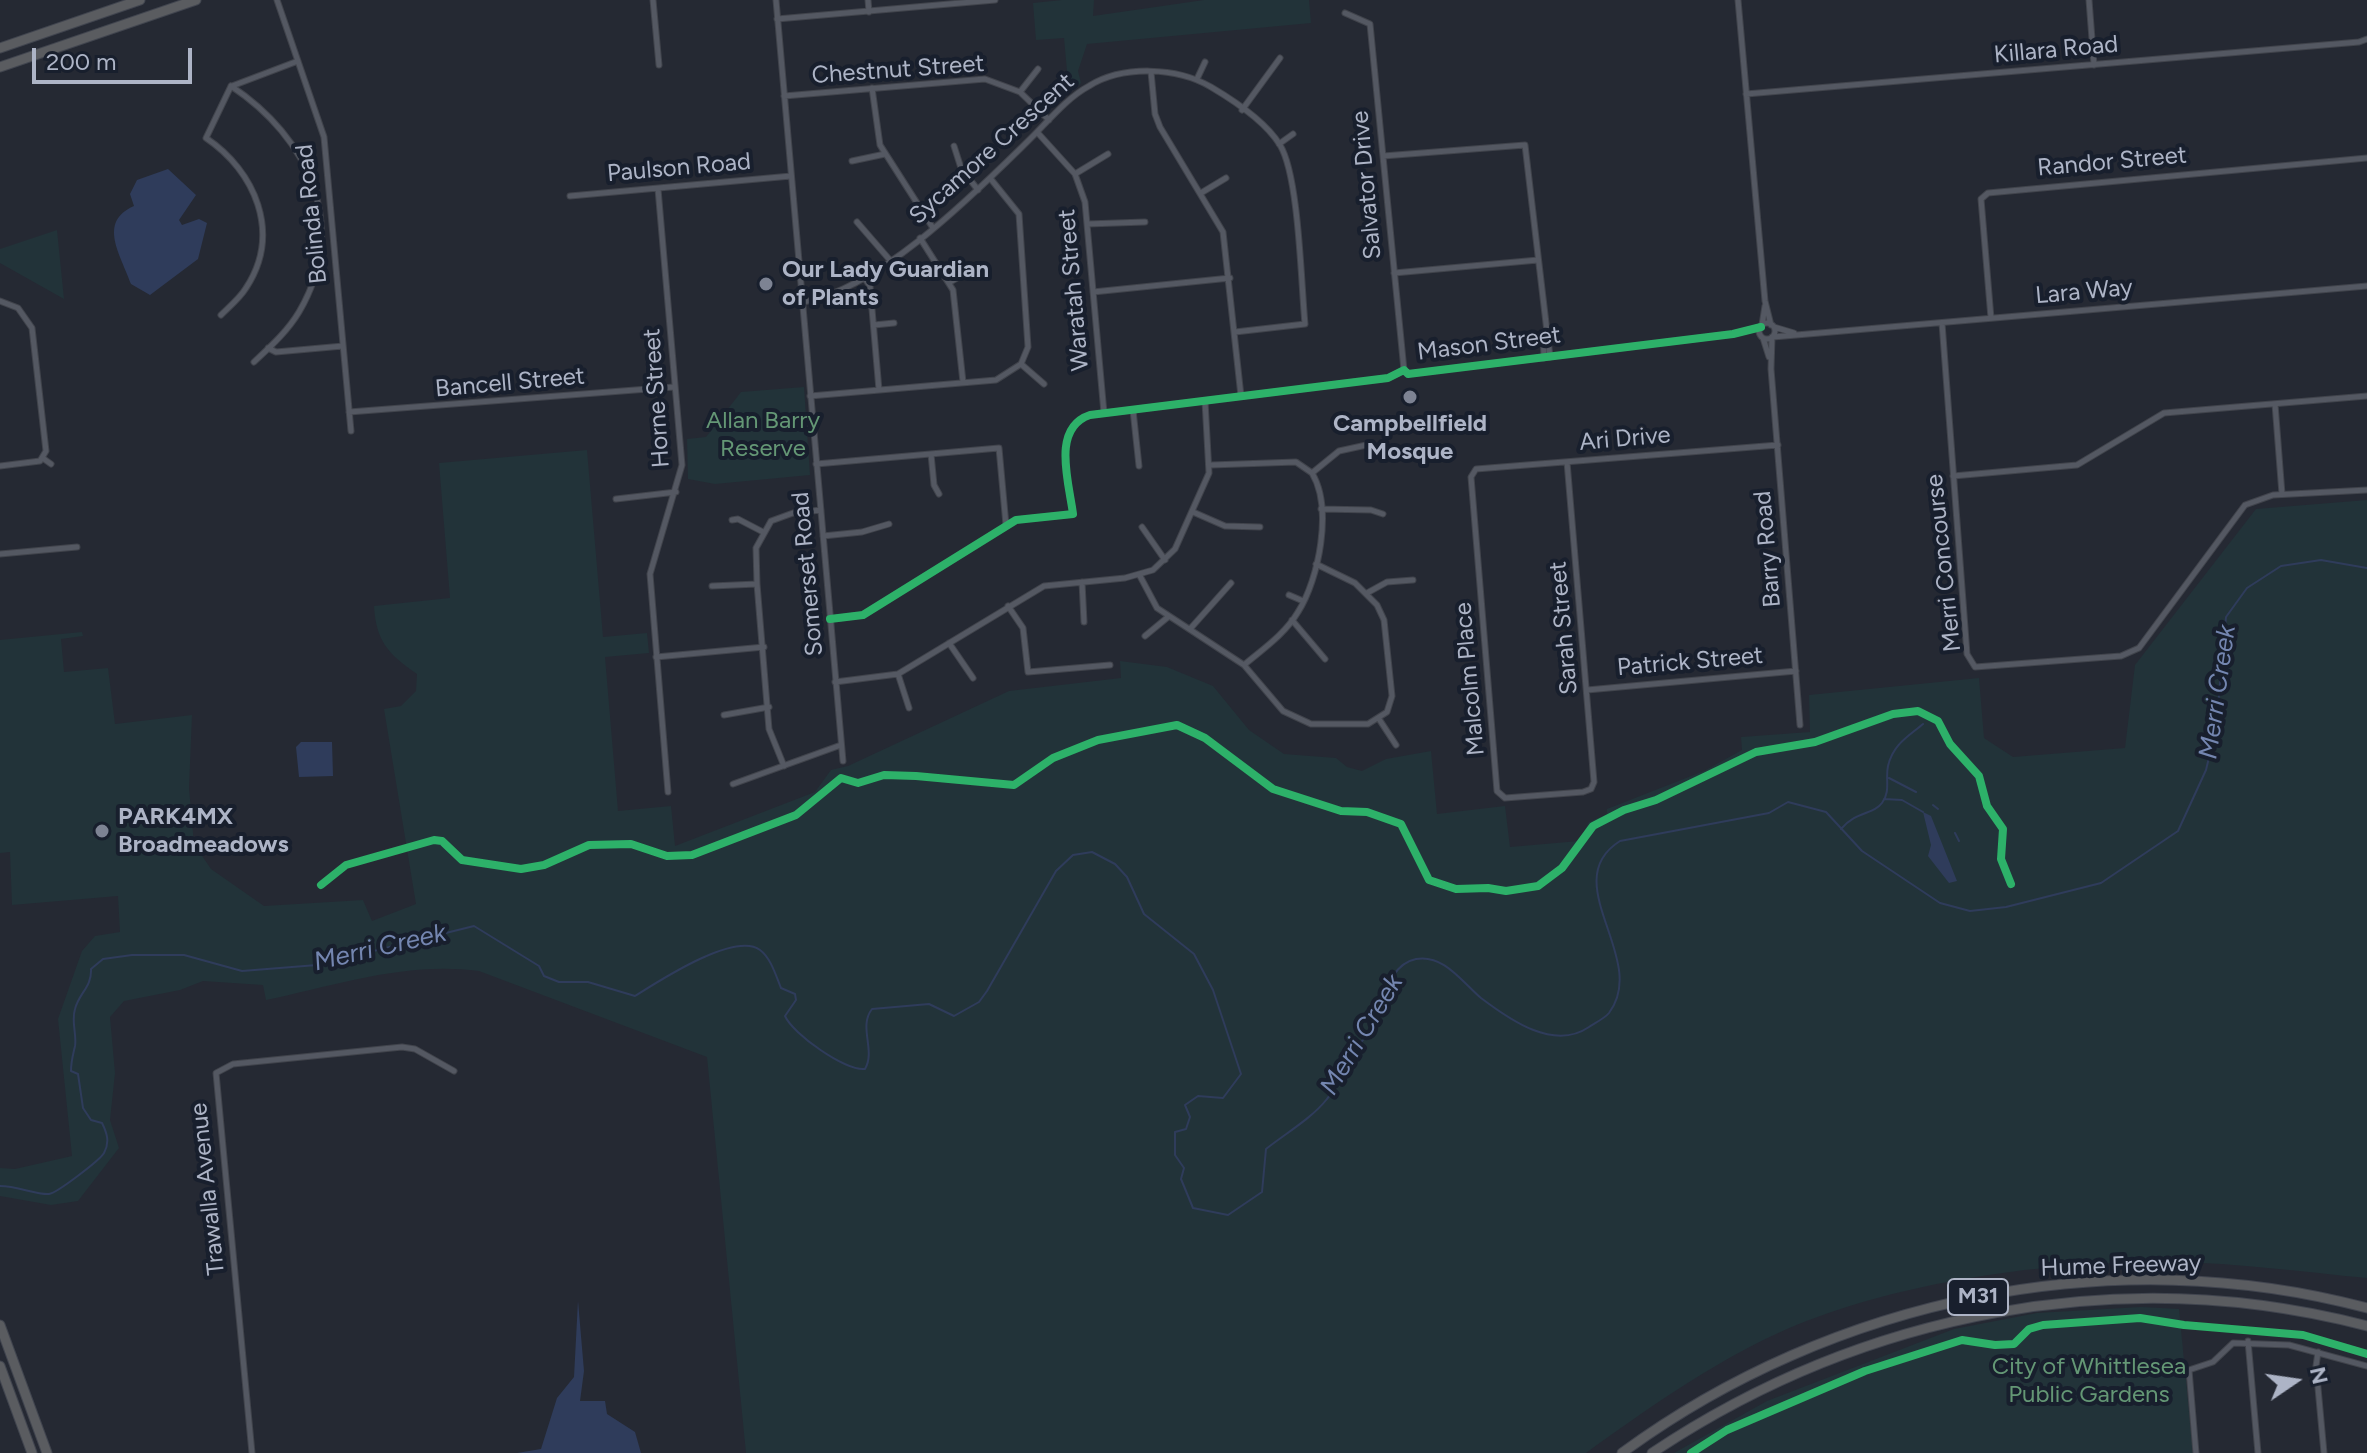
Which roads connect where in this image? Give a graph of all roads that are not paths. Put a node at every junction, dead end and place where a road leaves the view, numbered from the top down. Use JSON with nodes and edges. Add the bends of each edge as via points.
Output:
{"nodes":[{"id":1,"x":140,"y":0,"type":"edge"},
{"id":2,"x":196,"y":0,"type":"edge"},
{"id":3,"x":277,"y":0,"type":"edge"},
{"id":4,"x":653,"y":0,"type":"edge"},
{"id":5,"x":776,"y":0,"type":"edge"},
{"id":6,"x":868,"y":0,"type":"edge"},
{"id":7,"x":995,"y":0,"type":"edge"},
{"id":8,"x":1738,"y":0,"type":"edge"},
{"id":9,"x":2089,"y":0,"type":"edge"},
{"id":10,"x":178,"y":3,"type":"edge"},
{"id":11,"x":869,"y":12,"type":"junction"},
{"id":12,"x":1345,"y":13,"type":"dead end"},
{"id":13,"x":777,"y":19,"type":"junction"},
{"id":14,"x":2367,"y":39,"type":"edge"},
{"id":15,"x":0,"y":48,"type":"edge"},
{"id":16,"x":1280,"y":58,"type":"dead end"},
{"id":17,"x":298,"y":61,"type":"junction"},
{"id":18,"x":1205,"y":62,"type":"dead end"},
{"id":19,"x":659,"y":65,"type":"dead end"},
{"id":20,"x":2094,"y":65,"type":"junction"},
{"id":21,"x":0,"y":67,"type":"edge"},
{"id":22,"x":1038,"y":69,"type":"dead end"},
{"id":23,"x":1151,"y":72,"type":"junction"},
{"id":24,"x":1197,"y":79,"type":"junction"},
{"id":25,"x":231,"y":86,"type":"junction"},
{"id":26,"x":872,"y":88,"type":"junction"},
{"id":27,"x":1020,"y":92,"type":"junction"},
{"id":28,"x":1746,"y":94,"type":"junction"},
{"id":29,"x":784,"y":96,"type":"junction"},
{"id":30,"x":1242,"y":110,"type":"junction"},
{"id":31,"x":1049,"y":120,"type":"junction"},
{"id":32,"x":1037,"y":132,"type":"junction"},
{"id":33,"x":1293,"y":134,"type":"dead end"},
{"id":34,"x":1279,"y":144,"type":"junction"},
{"id":35,"x":954,"y":146,"type":"dead end"},
{"id":36,"x":885,"y":154,"type":"junction"},
{"id":37,"x":1108,"y":154,"type":"dead end"},
{"id":38,"x":1383,"y":156,"type":"junction"},
{"id":39,"x":2367,"y":158,"type":"edge"},
{"id":40,"x":852,"y":161,"type":"dead end"},
{"id":41,"x":1075,"y":174,"type":"junction"},
{"id":42,"x":791,"y":176,"type":"junction"},
{"id":43,"x":990,"y":178,"type":"junction"},
{"id":44,"x":1226,"y":178,"type":"dead end"},
{"id":45,"x":658,"y":189,"type":"junction"},
{"id":46,"x":978,"y":190,"type":"junction"},
{"id":47,"x":1201,"y":193,"type":"junction"},
{"id":48,"x":570,"y":196,"type":"dead end"},
{"id":49,"x":857,"y":222,"type":"dead end"},
{"id":50,"x":1145,"y":222,"type":"dead end"},
{"id":51,"x":1087,"y":224,"type":"junction"},
{"id":52,"x":933,"y":228,"type":"junction"},
{"id":53,"x":920,"y":238,"type":"junction"},
{"id":54,"x":889,"y":259,"type":"junction"},
{"id":55,"x":1538,"y":260,"type":"junction"},
{"id":56,"x":968,"y":272,"type":"dead end"},
{"id":57,"x":1394,"y":273,"type":"junction"},
{"id":58,"x":863,"y":276,"type":"junction"},
{"id":59,"x":1230,"y":278,"type":"junction"},
{"id":60,"x":950,"y":282,"type":"junction"},
{"id":61,"x":2367,"y":286,"type":"edge"},
{"id":62,"x":1093,"y":292,"type":"junction"},
{"id":63,"x":0,"y":301,"type":"edge"},
{"id":64,"x":1765,"y":301,"type":"junction"},
{"id":65,"x":803,"y":302,"type":"junction"},
{"id":66,"x":221,"y":315,"type":"dead end"},
{"id":67,"x":1991,"y":318,"type":"junction"},
{"id":68,"x":894,"y":323,"type":"dead end"},
{"id":69,"x":1942,"y":323,"type":"junction"},
{"id":70,"x":874,"y":325,"type":"junction"},
{"id":71,"x":1762,"y":326,"type":"junction"},
{"id":72,"x":1772,"y":326,"type":"junction"},
{"id":73,"x":1235,"y":332,"type":"junction"},
{"id":74,"x":1739,"y":333,"type":"junction"},
{"id":75,"x":1803,"y":334,"type":"junction"},
{"id":76,"x":1762,"y":337,"type":"junction"},
{"id":77,"x":1772,"y":337,"type":"junction"},
{"id":78,"x":343,"y":346,"type":"junction"},
{"id":79,"x":268,"y":348,"type":"junction"},
{"id":80,"x":1547,"y":357,"type":"junction"},
{"id":81,"x":254,"y":362,"type":"dead end"},
{"id":82,"x":1021,"y":364,"type":"junction"},
{"id":83,"x":1771,"y":369,"type":"junction"},
{"id":84,"x":1404,"y":370,"type":"junction"},
{"id":85,"x":963,"y":382,"type":"junction"},
{"id":86,"x":1044,"y":384,"type":"dead end"},
{"id":87,"x":674,"y":387,"type":"junction"},
{"id":88,"x":879,"y":390,"type":"junction"},
{"id":89,"x":810,"y":396,"type":"junction"},
{"id":90,"x":1241,"y":396,"type":"junction"},
{"id":91,"x":2367,"y":396,"type":"edge"},
{"id":92,"x":1205,"y":401,"type":"junction"},
{"id":93,"x":2275,"y":404,"type":"junction"},
{"id":94,"x":1133,"y":410,"type":"junction"},
{"id":95,"x":349,"y":412,"type":"junction"},
{"id":96,"x":1104,"y":413,"type":"junction"},
{"id":97,"x":351,"y":431,"type":"dead end"},
{"id":98,"x":1371,"y":444,"type":"dead end"},
{"id":99,"x":1778,"y":445,"type":"junction"},
{"id":100,"x":931,"y":454,"type":"junction"},
{"id":101,"x":44,"y":459,"type":"junction"},
{"id":102,"x":1567,"y":462,"type":"junction"},
{"id":103,"x":51,"y":464,"type":"dead end"},
{"id":104,"x":816,"y":464,"type":"junction"},
{"id":105,"x":1211,"y":465,"type":"junction"},
{"id":106,"x":0,"y":466,"type":"edge"},
{"id":107,"x":1139,"y":466,"type":"dead end"},
{"id":108,"x":1476,"y":469,"type":"joint"},
{"id":109,"x":1312,"y":473,"type":"junction"},
{"id":110,"x":1953,"y":476,"type":"junction"},
{"id":111,"x":2367,"y":490,"type":"edge"},
{"id":112,"x":676,"y":492,"type":"junction"},
{"id":113,"x":939,"y":494,"type":"dead end"},
{"id":114,"x":2282,"y":494,"type":"junction"},
{"id":115,"x":616,"y":499,"type":"dead end"},
{"id":116,"x":1321,"y":509,"type":"junction"},
{"id":117,"x":821,"y":510,"type":"junction"},
{"id":118,"x":1193,"y":512,"type":"junction"},
{"id":119,"x":1383,"y":514,"type":"dead end"},
{"id":120,"x":732,"y":520,"type":"dead end"},
{"id":121,"x":889,"y":524,"type":"dead end"},
{"id":122,"x":1006,"y":525,"type":"junction"},
{"id":123,"x":1142,"y":527,"type":"dead end"},
{"id":124,"x":1260,"y":527,"type":"dead end"},
{"id":125,"x":763,"y":532,"type":"junction"},
{"id":126,"x":823,"y":536,"type":"junction"},
{"id":127,"x":77,"y":547,"type":"dead end"},
{"id":128,"x":0,"y":554,"type":"edge"},
{"id":129,"x":1165,"y":560,"type":"junction"},
{"id":130,"x":1316,"y":564,"type":"junction"},
{"id":131,"x":1140,"y":576,"type":"junction"},
{"id":132,"x":1413,"y":580,"type":"dead end"},
{"id":133,"x":1082,"y":582,"type":"junction"},
{"id":134,"x":1231,"y":583,"type":"dead end"},
{"id":135,"x":757,"y":584,"type":"junction"},
{"id":136,"x":712,"y":586,"type":"dead end"},
{"id":137,"x":1367,"y":593,"type":"junction"},
{"id":138,"x":1289,"y":595,"type":"dead end"},
{"id":139,"x":1303,"y":601,"type":"junction"},
{"id":140,"x":1008,"y":606,"type":"junction"},
{"id":141,"x":1168,"y":617,"type":"junction"},
{"id":142,"x":830,"y":619,"type":"junction"},
{"id":143,"x":1292,"y":620,"type":"junction"},
{"id":144,"x":1084,"y":622,"type":"dead end"},
{"id":145,"x":1190,"y":629,"type":"junction"},
{"id":146,"x":1145,"y":636,"type":"dead end"},
{"id":147,"x":949,"y":643,"type":"junction"},
{"id":148,"x":764,"y":647,"type":"junction"},
{"id":149,"x":656,"y":657,"type":"junction"},
{"id":150,"x":1325,"y":659,"type":"dead end"},
{"id":151,"x":1110,"y":665,"type":"dead end"},
{"id":152,"x":1244,"y":665,"type":"junction"},
{"id":153,"x":1796,"y":671,"type":"junction"},
{"id":154,"x":898,"y":674,"type":"junction"},
{"id":155,"x":973,"y":678,"type":"dead end"},
{"id":156,"x":835,"y":682,"type":"junction"},
{"id":157,"x":1587,"y":690,"type":"junction"},
{"id":158,"x":769,"y":707,"type":"junction"},
{"id":159,"x":909,"y":708,"type":"dead end"},
{"id":160,"x":724,"y":715,"type":"dead end"},
{"id":161,"x":1379,"y":719,"type":"junction"},
{"id":162,"x":1800,"y":725,"type":"dead end"},
{"id":163,"x":841,"y":745,"type":"junction"},
{"id":164,"x":1396,"y":745,"type":"dead end"},
{"id":165,"x":843,"y":761,"type":"dead end"},
{"id":166,"x":784,"y":766,"type":"junction"},
{"id":167,"x":733,"y":784,"type":"dead end"},
{"id":168,"x":1591,"y":789,"type":"joint"},
{"id":169,"x":668,"y":792,"type":"dead end"},
{"id":170,"x":454,"y":1071,"type":"dead end"},
{"id":171,"x":2367,"y":1308,"type":"edge"},
{"id":172,"x":0,"y":1325,"type":"edge"},
{"id":173,"x":2367,"y":1326,"type":"edge"},
{"id":174,"x":2248,"y":1341,"type":"junction"},
{"id":175,"x":2318,"y":1352,"type":"junction"},
{"id":176,"x":0,"y":1366,"type":"edge"},
{"id":177,"x":2367,"y":1366,"type":"edge"},
{"id":178,"x":31,"y":1453,"type":"edge"},
{"id":179,"x":49,"y":1453,"type":"edge"},
{"id":180,"x":252,"y":1453,"type":"edge"},
{"id":181,"x":1622,"y":1453,"type":"edge"},
{"id":182,"x":1652,"y":1453,"type":"edge"},
{"id":183,"x":2196,"y":1453,"type":"edge"},
{"id":184,"x":2258,"y":1453,"type":"edge"},
{"id":185,"x":2324,"y":1453,"type":"edge"}],
"edges":[{"from":1,"to":15,"type":"highway"},
{"from":2,"to":10,"type":"highway"},
{"from":3,"to":17,"type":"street","name":"Bolinda Road"},
{"from":4,"to":19,"type":"street"},
{"from":5,"to":13,"type":"street","name":"Somerset Road"},
{"from":6,"to":11,"type":"street"},
{"from":7,"to":11,"type":"street"},
{"from":8,"to":28,"type":"street"},
{"from":9,"to":20,"type":"street"},
{"from":10,"to":21,"type":"highway"},
{"from":11,"to":13,"type":"street"},
{"from":12,"to":38,"type":"street","name":"Salvator Drive","via":[[1370,24]]},
{"from":13,"to":29,"type":"street","name":"Somerset Road"},
{"from":14,"to":20,"type":"street","name":"Killara Road"},
{"from":16,"to":30,"type":"street"},
{"from":17,"to":25,"type":"street"},
{"from":17,"to":78,"type":"street","name":"Bolinda Road","via":[[324,137]]},
{"from":18,"to":24,"type":"street"},
{"from":20,"to":28,"type":"street","name":"Killara Road"},
{"from":22,"to":27,"type":"street"},
{"from":23,"to":24,"type":"street","name":"Sycamore Crescent"},
{"from":23,"to":31,"type":"street","name":"Sycamore Crescent","via":[[1092,84]]},
{"from":23,"to":47,"type":"street","via":[[1155,114]]},
{"from":24,"to":30,"type":"street","name":"Sycamore Crescent"},
{"from":25,"to":66,"type":"street","via":[[206,138],[243,170],[255,195],[263,235],[255,271]]},
{"from":25,"to":79,"type":"street","via":[[259,105],[292,140],[307,169],[321,227],[307,297]]},
{"from":26,"to":27,"type":"street","name":"Chestnut Street","via":[[985,79]]},
{"from":26,"to":29,"type":"street","name":"Chestnut Street"},
{"from":26,"to":36,"type":"street"},
{"from":27,"to":31,"type":"street","name":"Chestnut Street"},
{"from":28,"to":64,"type":"street"},
{"from":29,"to":42,"type":"street","name":"Somerset Road"},
{"from":30,"to":34,"type":"street","name":"Sycamore Crescent"},
{"from":31,"to":32,"type":"street","name":"Sycamore Crescent"},
{"from":32,"to":41,"type":"street","name":"Waratah Street"},
{"from":32,"to":43,"type":"street","name":"Sycamore Crescent"},
{"from":33,"to":34,"type":"street"},
{"from":34,"to":73,"type":"street","name":"Sycamore Crescent","via":[[1292,187],[1305,324]]},
{"from":35,"to":46,"type":"street","via":[[961,168]]},
{"from":36,"to":40,"type":"street"},
{"from":36,"to":52,"type":"street"},
{"from":37,"to":41,"type":"street"},
{"from":38,"to":55,"type":"street","via":[[1525,145]]},
{"from":38,"to":57,"type":"street","name":"Salvator Drive"},
{"from":39,"to":67,"type":"street","name":"Randor Street","via":[[1988,193],[1981,199]]},
{"from":41,"to":51,"type":"street","name":"Waratah Street"},
{"from":42,"to":45,"type":"street","name":"Paulson Road"},
{"from":42,"to":65,"type":"street","name":"Somerset Road"},
{"from":43,"to":46,"type":"street","name":"Sycamore Crescent"},
{"from":43,"to":82,"type":"street","via":[[1019,214],[1028,347]]},
{"from":44,"to":47,"type":"street"},
{"from":45,"to":48,"type":"street","name":"Paulson Road"},
{"from":45,"to":87,"type":"street","name":"Horne Street"},
{"from":46,"to":52,"type":"street","name":"Sycamore Crescent"},
{"from":47,"to":59,"type":"street","via":[[1223,232]]},
{"from":49,"to":54,"type":"street"},
{"from":50,"to":51,"type":"street"},
{"from":51,"to":62,"type":"street","name":"Waratah Street"},
{"from":52,"to":53,"type":"street","name":"Sycamore Crescent"},
{"from":53,"to":54,"type":"street","name":"Sycamore Crescent"},
{"from":53,"to":60,"type":"street"},
{"from":54,"to":58,"type":"street","name":"Sycamore Crescent"},
{"from":55,"to":57,"type":"street"},
{"from":55,"to":80,"type":"street"},
{"from":56,"to":60,"type":"street"},
{"from":57,"to":84,"type":"street","name":"Salvator Drive"},
{"from":58,"to":65,"type":"street","name":"Sycamore Crescent","via":[[827,297]]},
{"from":58,"to":70,"type":"street","via":[[870,286]]},
{"from":59,"to":62,"type":"street"},
{"from":59,"to":73,"type":"street"},
{"from":60,"to":85,"type":"street"},
{"from":61,"to":67,"type":"street","name":"Lara Way"},
{"from":62,"to":96,"type":"street","name":"Waratah Street"},
{"from":63,"to":101,"type":"street","via":[[23,312],[32,328]]},
{"from":64,"to":71,"type":"street"},
{"from":64,"to":72,"type":"street"},
{"from":65,"to":89,"type":"street","name":"Somerset Road"},
{"from":67,"to":69,"type":"street","name":"Lara Way"},
{"from":68,"to":70,"type":"street"},
{"from":69,"to":75,"type":"street","name":"Lara Way"},
{"from":69,"to":110,"type":"street","name":"Merri Concourse"},
{"from":70,"to":88,"type":"street"},
{"from":71,"to":72,"type":"street","name":"Mason Street"},
{"from":71,"to":74,"type":"street","name":"Mason Street"},
{"from":71,"to":76,"type":"street","name":"Barry Road"},
{"from":72,"to":75,"type":"street"},
{"from":72,"to":77,"type":"street","name":"Barry Road"},
{"from":73,"to":90,"type":"street"},
{"from":74,"to":76,"type":"street","name":"Mason Street"},
{"from":74,"to":80,"type":"street","name":"Mason Street"},
{"from":75,"to":77,"type":"street"},
{"from":76,"to":77,"type":"street","name":"Mason Street"},
{"from":76,"to":83,"type":"street","name":"Barry Road"},
{"from":77,"to":83,"type":"street","name":"Barry Road"},
{"from":78,"to":79,"type":"street","via":[[276,352]]},
{"from":78,"to":95,"type":"street","name":"Bolinda Road"},
{"from":79,"to":81,"type":"street"},
{"from":80,"to":84,"type":"street","name":"Mason Street","via":[[1408,374]]},
{"from":82,"to":85,"type":"street","via":[[996,380]]},
{"from":82,"to":86,"type":"street"},
{"from":83,"to":99,"type":"street","name":"Barry Road"},
{"from":84,"to":90,"type":"street","name":"Mason Street","via":[[1388,378]]},
{"from":85,"to":88,"type":"street"},
{"from":87,"to":95,"type":"street","name":"Bancell Street"},
{"from":87,"to":112,"type":"street","name":"Horne Street","via":[[682,465]]},
{"from":88,"to":89,"type":"street"},
{"from":89,"to":104,"type":"street","name":"Somerset Road"},
{"from":90,"to":92,"type":"street","name":"Mason Street"},
{"from":91,"to":93,"type":"street"},
{"from":92,"to":94,"type":"street","name":"Mason Street"},
{"from":92,"to":105,"type":"street"},
{"from":93,"to":110,"type":"street","via":[[2164,413],[2069,467]]},
{"from":93,"to":114,"type":"street"},
{"from":94,"to":96,"type":"street","name":"Mason Street"},
{"from":94,"to":107,"type":"street"},
{"from":95,"to":97,"type":"street","name":"Bolinda Road"},
{"from":96,"to":122,"type":"street","name":"Mason Street","via":[[1078,419],[1068,432],[1073,514]]},
{"from":98,"to":109,"type":"street","via":[[1339,451]]},
{"from":99,"to":102,"type":"street","name":"Ari Drive"},
{"from":99,"to":153,"type":"street","name":"Barry Road"},
{"from":100,"to":104,"type":"street"},
{"from":100,"to":113,"type":"street"},
{"from":100,"to":122,"type":"street","via":[[999,448]]},
{"from":101,"to":103,"type":"street"},
{"from":101,"to":106,"type":"street"},
{"from":102,"to":108,"type":"street","name":"Ari Drive"},
{"from":102,"to":157,"type":"street","name":"Sarah Street"},
{"from":104,"to":117,"type":"street","name":"Somerset Road"},
{"from":105,"to":109,"type":"street","via":[[1296,462]]},
{"from":105,"to":118,"type":"street"},
{"from":108,"to":168,"type":"street","name":"Malcolm Place","via":[[1471,477],[1497,791],[1505,798]]},
{"from":109,"to":116,"type":"street"},
{"from":110,"to":114,"type":"street","name":"Merri Concourse","via":[[1967,654],[1975,667],[2121,656],[2139,648],[2240,510],[2259,498]]},
{"from":111,"to":114,"type":"street","name":"Merri Concourse"},
{"from":112,"to":115,"type":"street"},
{"from":112,"to":149,"type":"street","name":"Horne Street","via":[[650,574]]},
{"from":116,"to":119,"type":"street"},
{"from":116,"to":130,"type":"street","via":[[1323,542]]},
{"from":117,"to":125,"type":"street","via":[[783,515]]},
{"from":117,"to":126,"type":"street","name":"Somerset Road"},
{"from":118,"to":124,"type":"street","via":[[1225,526]]},
{"from":118,"to":129,"type":"street"},
{"from":120,"to":125,"type":"street"},
{"from":121,"to":126,"type":"street"},
{"from":122,"to":142,"type":"street","via":[[863,615]]},
{"from":123,"to":129,"type":"street"},
{"from":125,"to":135,"type":"street","via":[[756,548]]},
{"from":126,"to":142,"type":"street","name":"Somerset Road"},
{"from":127,"to":128,"type":"street"},
{"from":129,"to":131,"type":"street"},
{"from":130,"to":137,"type":"street"},
{"from":130,"to":139,"type":"street"},
{"from":131,"to":133,"type":"street"},
{"from":131,"to":141,"type":"street","via":[[1157,608]]},
{"from":132,"to":137,"type":"street","via":[[1387,582]]},
{"from":133,"to":140,"type":"street","via":[[1044,586]]},
{"from":133,"to":144,"type":"street"},
{"from":134,"to":145,"type":"street"},
{"from":135,"to":136,"type":"street"},
{"from":135,"to":148,"type":"street"},
{"from":137,"to":161,"type":"street","via":[[1386,628],[1392,696]]},
{"from":138,"to":139,"type":"street"},
{"from":139,"to":143,"type":"street"},
{"from":140,"to":147,"type":"street"},
{"from":140,"to":151,"type":"street","via":[[1023,628],[1028,672]]},
{"from":141,"to":145,"type":"street"},
{"from":141,"to":146,"type":"street"},
{"from":142,"to":156,"type":"street","name":"Somerset Road"},
{"from":143,"to":150,"type":"street"},
{"from":143,"to":152,"type":"street"},
{"from":145,"to":152,"type":"street"},
{"from":147,"to":154,"type":"street"},
{"from":147,"to":155,"type":"street"},
{"from":148,"to":149,"type":"street"},
{"from":148,"to":158,"type":"street"},
{"from":149,"to":169,"type":"street","name":"Horne Street"},
{"from":152,"to":161,"type":"street","via":[[1265,694],[1297,720],[1357,725]]},
{"from":153,"to":157,"type":"street","name":"Patrick Street"},
{"from":153,"to":162,"type":"street","name":"Barry Road"},
{"from":154,"to":156,"type":"street"},
{"from":154,"to":159,"type":"street"},
{"from":156,"to":163,"type":"street","name":"Somerset Road"},
{"from":157,"to":168,"type":"street","name":"Sarah Street"},
{"from":158,"to":160,"type":"street"},
{"from":158,"to":166,"type":"street","via":[[771,735]]},
{"from":161,"to":164,"type":"street"},
{"from":163,"to":165,"type":"street","name":"Somerset Road"},
{"from":163,"to":166,"type":"street"},
{"from":166,"to":167,"type":"street"},
{"from":170,"to":180,"type":"street","name":"Trawalla Avenue","via":[[402,1047],[233,1064],[216,1073]]},
{"from":171,"to":181,"type":"highway","name":"Hume Freeway","number":"M31","via":[[2285,1291],[2169,1280],[2067,1284],[1956,1301],[1882,1321],[1778,1361],[1699,1402]]},
{"from":172,"to":179,"type":"highway"},
{"from":173,"to":182,"type":"highway","name":"Hume Freeway","number":"M31","via":[[2261,1305],[2186,1299],[2110,1299],[1997,1311],[1833,1357],[1734,1403]]},
{"from":174,"to":175,"type":"street"},
{"from":174,"to":183,"type":"street","via":[[2233,1343],[2213,1362],[2189,1370]]},
{"from":174,"to":184,"type":"street"},
{"from":175,"to":177,"type":"street"},
{"from":175,"to":185,"type":"street"},
{"from":176,"to":178,"type":"highway"}]}
